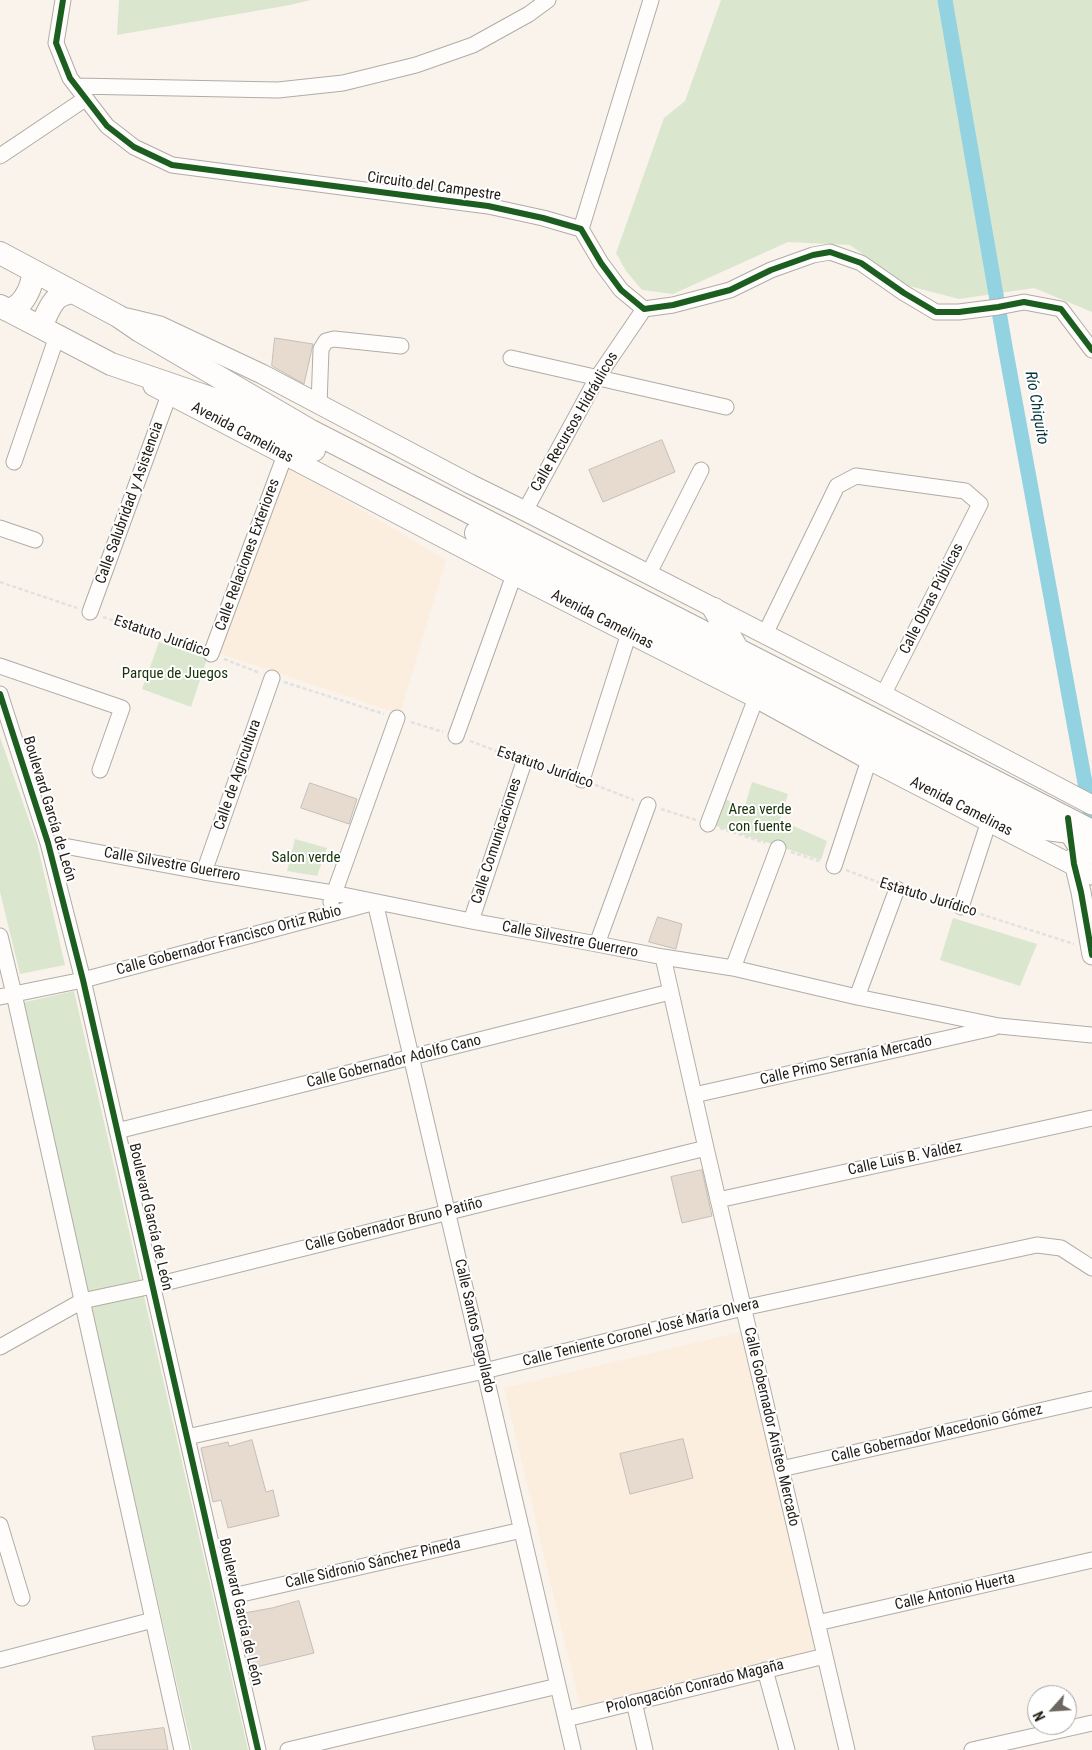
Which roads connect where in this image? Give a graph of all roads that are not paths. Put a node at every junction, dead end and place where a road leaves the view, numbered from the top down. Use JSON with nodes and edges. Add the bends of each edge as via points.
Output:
{"nodes":[{"id":1,"x":64,"y":0,"type":"edge"},
{"id":2,"x":548,"y":0,"type":"edge"},
{"id":3,"x":651,"y":0,"type":"edge"},
{"id":4,"x":76,"y":86,"type":"junction"},
{"id":5,"x":85,"y":99,"type":"junction"},
{"id":6,"x":0,"y":156,"type":"edge"},
{"id":7,"x":582,"y":229,"type":"junction"},
{"id":8,"x":0,"y":253,"type":"edge"},
{"id":9,"x":34,"y":271,"type":"junction"},
{"id":10,"x":73,"y":292,"type":"junction"},
{"id":11,"x":4,"y":308,"type":"edge"},
{"id":12,"x":644,"y":309,"type":"junction"},
{"id":13,"x":118,"y":316,"type":"junction"},
{"id":14,"x":50,"y":332,"type":"junction"},
{"id":15,"x":401,"y":346,"type":"dead end"},
{"id":16,"x":1092,"y":350,"type":"edge"},
{"id":17,"x":511,"y":358,"type":"dead end"},
{"id":18,"x":112,"y":364,"type":"junction"},
{"id":19,"x":597,"y":378,"type":"junction"},
{"id":20,"x":170,"y":395,"type":"junction"},
{"id":21,"x":318,"y":404,"type":"junction"},
{"id":22,"x":726,"y":407,"type":"dead end"},
{"id":23,"x":285,"y":456,"type":"junction"},
{"id":24,"x":14,"y":462,"type":"dead end"},
{"id":25,"x":701,"y":470,"type":"dead end"},
{"id":26,"x":525,"y":511,"type":"junction"},
{"id":27,"x":0,"y":528,"type":"edge"},
{"id":28,"x":35,"y":540,"type":"dead end"},
{"id":29,"x":514,"y":575,"type":"junction"},
{"id":30,"x":648,"y":575,"type":"junction"},
{"id":31,"x":714,"y":609,"type":"junction"},
{"id":32,"x":90,"y":612,"type":"road end"},
{"id":33,"x":629,"y":633,"type":"junction"},
{"id":34,"x":765,"y":634,"type":"junction"},
{"id":35,"x":738,"y":650,"type":"junction"},
{"id":36,"x":211,"y":654,"type":"road end"},
{"id":37,"x":718,"y":661,"type":"junction"},
{"id":38,"x":0,"y":666,"type":"edge"},
{"id":39,"x":272,"y":678,"type":"road end"},
{"id":40,"x":733,"y":687,"type":"junction"},
{"id":41,"x":0,"y":694,"type":"edge"},
{"id":42,"x":883,"y":695,"type":"junction"},
{"id":43,"x":756,"y":698,"type":"junction"},
{"id":44,"x":397,"y":718,"type":"road end"},
{"id":45,"x":456,"y":736,"type":"road end"},
{"id":46,"x":869,"y":760,"type":"junction"},
{"id":47,"x":524,"y":762,"type":"road end"},
{"id":48,"x":100,"y":770,"type":"dead end"},
{"id":49,"x":582,"y":780,"type":"road end"},
{"id":50,"x":1092,"y":804,"type":"edge"},
{"id":51,"x":648,"y":805,"type":"road end"},
{"id":52,"x":989,"y":821,"type":"junction"},
{"id":53,"x":708,"y":824,"type":"road end"},
{"id":54,"x":48,"y":842,"type":"junction"},
{"id":55,"x":1082,"y":846,"type":"edge"},
{"id":56,"x":778,"y":848,"type":"road end"},
{"id":57,"x":834,"y":866,"type":"road end"},
{"id":58,"x":204,"y":872,"type":"junction"},
{"id":59,"x":898,"y":889,"type":"road end"},
{"id":60,"x":333,"y":893,"type":"junction"},
{"id":61,"x":1086,"y":894,"type":"edge"},
{"id":62,"x":375,"y":902,"type":"junction"},
{"id":63,"x":961,"y":908,"type":"road end"},
{"id":64,"x":326,"y":915,"type":"junction"},
{"id":65,"x":471,"y":921,"type":"junction"},
{"id":66,"x":0,"y":936,"type":"edge"},
{"id":67,"x":597,"y":944,"type":"junction"},
{"id":68,"x":1092,"y":952,"type":"edge"},
{"id":69,"x":663,"y":957,"type":"junction"},
{"id":70,"x":733,"y":968,"type":"junction"},
{"id":71,"x":83,"y":980,"type":"junction"},
{"id":72,"x":670,"y":992,"type":"junction"},
{"id":73,"x":7,"y":996,"type":"edge"},
{"id":74,"x":857,"y":997,"type":"junction"},
{"id":75,"x":999,"y":1026,"type":"junction"},
{"id":76,"x":1092,"y":1035,"type":"edge"},
{"id":77,"x":412,"y":1058,"type":"junction"},
{"id":78,"x":694,"y":1095,"type":"junction"},
{"id":79,"x":1092,"y":1118,"type":"edge"},
{"id":80,"x":117,"y":1131,"type":"junction"},
{"id":81,"x":706,"y":1148,"type":"junction"},
{"id":82,"x":718,"y":1200,"type":"junction"},
{"id":83,"x":448,"y":1212,"type":"junction"},
{"id":84,"x":1092,"y":1268,"type":"edge"},
{"id":85,"x":152,"y":1286,"type":"junction"},
{"id":86,"x":82,"y":1301,"type":"junction"},
{"id":87,"x":743,"y":1308,"type":"junction"},
{"id":88,"x":0,"y":1347,"type":"edge"},
{"id":89,"x":484,"y":1371,"type":"junction"},
{"id":90,"x":1092,"y":1399,"type":"edge"},
{"id":91,"x":187,"y":1437,"type":"junction"},
{"id":92,"x":781,"y":1469,"type":"junction"},
{"id":93,"x":0,"y":1525,"type":"edge"},
{"id":94,"x":522,"y":1530,"type":"junction"},
{"id":95,"x":1092,"y":1560,"type":"edge"},
{"id":96,"x":22,"y":1598,"type":"dead end"},
{"id":97,"x":224,"y":1598,"type":"junction"},
{"id":98,"x":153,"y":1620,"type":"junction"},
{"id":99,"x":817,"y":1623,"type":"junction"},
{"id":100,"x":825,"y":1656,"type":"junction"},
{"id":101,"x":0,"y":1660,"type":"edge"},
{"id":102,"x":765,"y":1670,"type":"junction"},
{"id":103,"x":558,"y":1686,"type":"junction"},
{"id":104,"x":634,"y":1702,"type":"junction"},
{"id":105,"x":566,"y":1719,"type":"junction"},
{"id":106,"x":1092,"y":1723,"type":"edge"},
{"id":107,"x":182,"y":1750,"type":"edge"},
{"id":108,"x":258,"y":1750,"type":"edge"},
{"id":109,"x":288,"y":1750,"type":"edge"},
{"id":110,"x":573,"y":1750,"type":"edge"},
{"id":111,"x":645,"y":1750,"type":"edge"},
{"id":112,"x":787,"y":1750,"type":"edge"},
{"id":113,"x":847,"y":1750,"type":"edge"},
{"id":114,"x":972,"y":1750,"type":"edge"}],
"edges":[{"from":1,"to":4,"type":"street","name":"Circuito del Campestre","via":[[56,42]]},
{"from":2,"to":4,"type":"street","via":[[473,46],[416,65],[343,83],[278,90]]},
{"from":3,"to":7,"type":"street"},
{"from":4,"to":5,"type":"street","name":"Circuito del Campestre"},
{"from":5,"to":6,"type":"street"},
{"from":5,"to":7,"type":"street","name":"Circuito del Campestre","via":[[107,126],[134,147],[172,165],[488,206]]},
{"from":7,"to":12,"type":"street","via":[[621,290]]},
{"from":8,"to":9,"type":"highway"},
{"from":9,"to":10,"type":"highway"},
{"from":9,"to":11,"type":"highway","via":[[30,289],[20,302],[11,310]]},
{"from":10,"to":13,"type":"highway"},
{"from":10,"to":14,"type":"highway","via":[[57,298],[47,314],[42,325]]},
{"from":11,"to":14,"type":"highway","name":"Avenida Camelinas"},
{"from":12,"to":16,"type":"street","via":[[674,305],[730,290],[771,270],[830,252],[861,263],[936,312],[959,312],[1024,302],[1061,309]]},
{"from":12,"to":19,"type":"street","name":"Calle Recursos Hidráulicos"},
{"from":13,"to":21,"type":"main road","via":[[160,326]]},
{"from":13,"to":35,"type":"highway","via":[[312,431]]},
{"from":14,"to":18,"type":"highway","name":"Avenida Camelinas"},
{"from":14,"to":24,"type":"street"},
{"from":15,"to":21,"type":"street","via":[[334,339],[326,341],[322,349]]},
{"from":17,"to":19,"type":"street"},
{"from":18,"to":20,"type":"main road","name":"Avenida Camelinas"},
{"from":18,"to":37,"type":"highway","name":"Avenida Camelinas","via":[[225,403]]},
{"from":19,"to":22,"type":"street"},
{"from":19,"to":26,"type":"street","name":"Calle Recursos Hidráulicos"},
{"from":20,"to":23,"type":"main road","name":"Avenida Camelinas"},
{"from":20,"to":32,"type":"street","name":"Calle Salubridad y Asistencia"},
{"from":21,"to":26,"type":"main road"},
{"from":23,"to":29,"type":"main road","name":"Avenida Camelinas"},
{"from":23,"to":36,"type":"street","name":"Calle Relaciones Exteriores"},
{"from":25,"to":30,"type":"street"},
{"from":26,"to":30,"type":"main road"},
{"from":27,"to":28,"type":"street"},
{"from":29,"to":33,"type":"main road","name":"Avenida Camelinas"},
{"from":29,"to":45,"type":"street"},
{"from":30,"to":31,"type":"main road"},
{"from":31,"to":34,"type":"main road"},
{"from":31,"to":35,"type":"highway"},
{"from":33,"to":40,"type":"main road","name":"Avenida Camelinas"},
{"from":33,"to":49,"type":"street"},
{"from":34,"to":42,"type":"main road"},
{"from":34,"to":42,"type":"street","name":"Calle Obras Públicas","via":[[838,486],[856,476],[965,490],[980,504]]},
{"from":35,"to":55,"type":"highway"},
{"from":37,"to":40,"type":"highway"},
{"from":37,"to":55,"type":"highway","name":"Avenida Camelinas"},
{"from":38,"to":48,"type":"street","via":[[122,708]]},
{"from":39,"to":58,"type":"street","name":"Calle de Agricultura"},
{"from":40,"to":43,"type":"main road","name":"Avenida Camelinas"},
{"from":41,"to":54,"type":"street","name":"Boulevard García de León"},
{"from":42,"to":50,"type":"main road"},
{"from":43,"to":46,"type":"main road","name":"Avenida Camelinas"},
{"from":43,"to":53,"type":"street"},
{"from":44,"to":60,"type":"street"},
{"from":46,"to":52,"type":"main road","name":"Avenida Camelinas"},
{"from":46,"to":57,"type":"street"},
{"from":47,"to":65,"type":"street","name":"Calle Comunicaciones"},
{"from":51,"to":67,"type":"street"},
{"from":52,"to":55,"type":"main road","name":"Avenida Camelinas"},
{"from":52,"to":63,"type":"street"},
{"from":54,"to":58,"type":"street","name":"Calle Silvestre Guerrero"},
{"from":54,"to":71,"type":"street","name":"Boulevard García de León"},
{"from":55,"to":61,"type":"main road"},
{"from":56,"to":70,"type":"street"},
{"from":58,"to":60,"type":"street","name":"Calle Silvestre Guerrero"},
{"from":59,"to":74,"type":"street"},
{"from":60,"to":62,"type":"street","name":"Calle Silvestre Guerrero"},
{"from":60,"to":64,"type":"street"},
{"from":61,"to":68,"type":"main road"},
{"from":62,"to":64,"type":"street","name":"Calle Gobernador Francisco Ortiz Rubio"},
{"from":62,"to":65,"type":"street","name":"Calle Silvestre Guerrero"},
{"from":62,"to":77,"type":"street","name":"Calle Santos Degollado"},
{"from":64,"to":71,"type":"street","name":"Calle Gobernador Francisco Ortiz Rubio"},
{"from":65,"to":67,"type":"street","name":"Calle Silvestre Guerrero"},
{"from":66,"to":73,"type":"street"},
{"from":67,"to":69,"type":"street","name":"Calle Silvestre Guerrero"},
{"from":69,"to":70,"type":"street","name":"Calle Silvestre Guerrero"},
{"from":69,"to":72,"type":"street","name":"Calle Gobernador Aristeo Mercado"},
{"from":70,"to":74,"type":"street","name":"Calle Silvestre Guerrero"},
{"from":71,"to":73,"type":"street","name":"Calle Gobernador Francisco Ortiz Rubio"},
{"from":71,"to":80,"type":"street","name":"Boulevard García de León"},
{"from":72,"to":77,"type":"street","name":"Calle Gobernador Adolfo Cano"},
{"from":72,"to":78,"type":"street","name":"Calle Gobernador Aristeo Mercado"},
{"from":73,"to":86,"type":"street"},
{"from":74,"to":75,"type":"street","name":"Calle Silvestre Guerrero"},
{"from":75,"to":76,"type":"street","name":"Calle Silvestre Guerrero"},
{"from":75,"to":78,"type":"street","name":"Calle Primo Serranía Mercado"},
{"from":77,"to":80,"type":"street","name":"Calle Gobernador Adolfo Cano"},
{"from":77,"to":83,"type":"street","name":"Calle Santos Degollado"},
{"from":78,"to":81,"type":"street","name":"Calle Gobernador Aristeo Mercado"},
{"from":79,"to":82,"type":"street","name":"Calle Luis B. Valdez"},
{"from":80,"to":85,"type":"street","name":"Boulevard García de León"},
{"from":81,"to":82,"type":"street","name":"Calle Gobernador Aristeo Mercado"},
{"from":81,"to":83,"type":"street","name":"Calle Gobernador Bruno Patiño"},
{"from":82,"to":87,"type":"street","name":"Calle Gobernador Aristeo Mercado"},
{"from":83,"to":85,"type":"street","name":"Calle Gobernador Bruno Patiño"},
{"from":83,"to":89,"type":"street","name":"Calle Santos Degollado"},
{"from":84,"to":87,"type":"street","name":"Calle Teniente Coronel José María Olvera","via":[[1061,1248],[1036,1245]]},
{"from":85,"to":86,"type":"street","name":"Calle Gobernador Bruno Patiño"},
{"from":85,"to":91,"type":"street","name":"Boulevard García de León"},
{"from":86,"to":88,"type":"street","name":"Calle Gobernador Bruno Patiño"},
{"from":86,"to":98,"type":"street"},
{"from":87,"to":89,"type":"street","name":"Calle Teniente Coronel José María Olvera"},
{"from":87,"to":92,"type":"street","name":"Calle Gobernador Aristeo Mercado"},
{"from":89,"to":91,"type":"street","name":"Calle Teniente Coronel José María Olvera"},
{"from":89,"to":94,"type":"street","name":"Calle Santos Degollado"},
{"from":90,"to":92,"type":"street","name":"Calle Gobernador Macedonio Gómez"},
{"from":91,"to":97,"type":"street","name":"Boulevard García de León"},
{"from":92,"to":99,"type":"street","name":"Calle Gobernador Aristeo Mercado"},
{"from":93,"to":96,"type":"street"},
{"from":94,"to":97,"type":"street","name":"Calle Sidronio Sánchez Pineda"},
{"from":94,"to":103,"type":"street","name":"Calle Santos Degollado"},
{"from":95,"to":99,"type":"street","name":"Calle Antonio Huerta"},
{"from":97,"to":108,"type":"street","name":"Boulevard García de León"},
{"from":98,"to":101,"type":"street"},
{"from":98,"to":107,"type":"street"},
{"from":99,"to":100,"type":"street","name":"Calle Gobernador Aristeo Mercado"},
{"from":100,"to":102,"type":"street","name":"Prolongación Conrado Magaña"},
{"from":100,"to":113,"type":"street","name":"Calle Gobernador Aristeo Mercado"},
{"from":102,"to":104,"type":"street","name":"Prolongación Conrado Magaña"},
{"from":102,"to":112,"type":"street"},
{"from":103,"to":105,"type":"street","name":"Calle Santos Degollado"},
{"from":103,"to":109,"type":"street"},
{"from":104,"to":105,"type":"street","name":"Prolongación Conrado Magaña"},
{"from":104,"to":111,"type":"street"},
{"from":105,"to":110,"type":"street","name":"Calle Santos Degollado"},
{"from":106,"to":114,"type":"street"}]}
